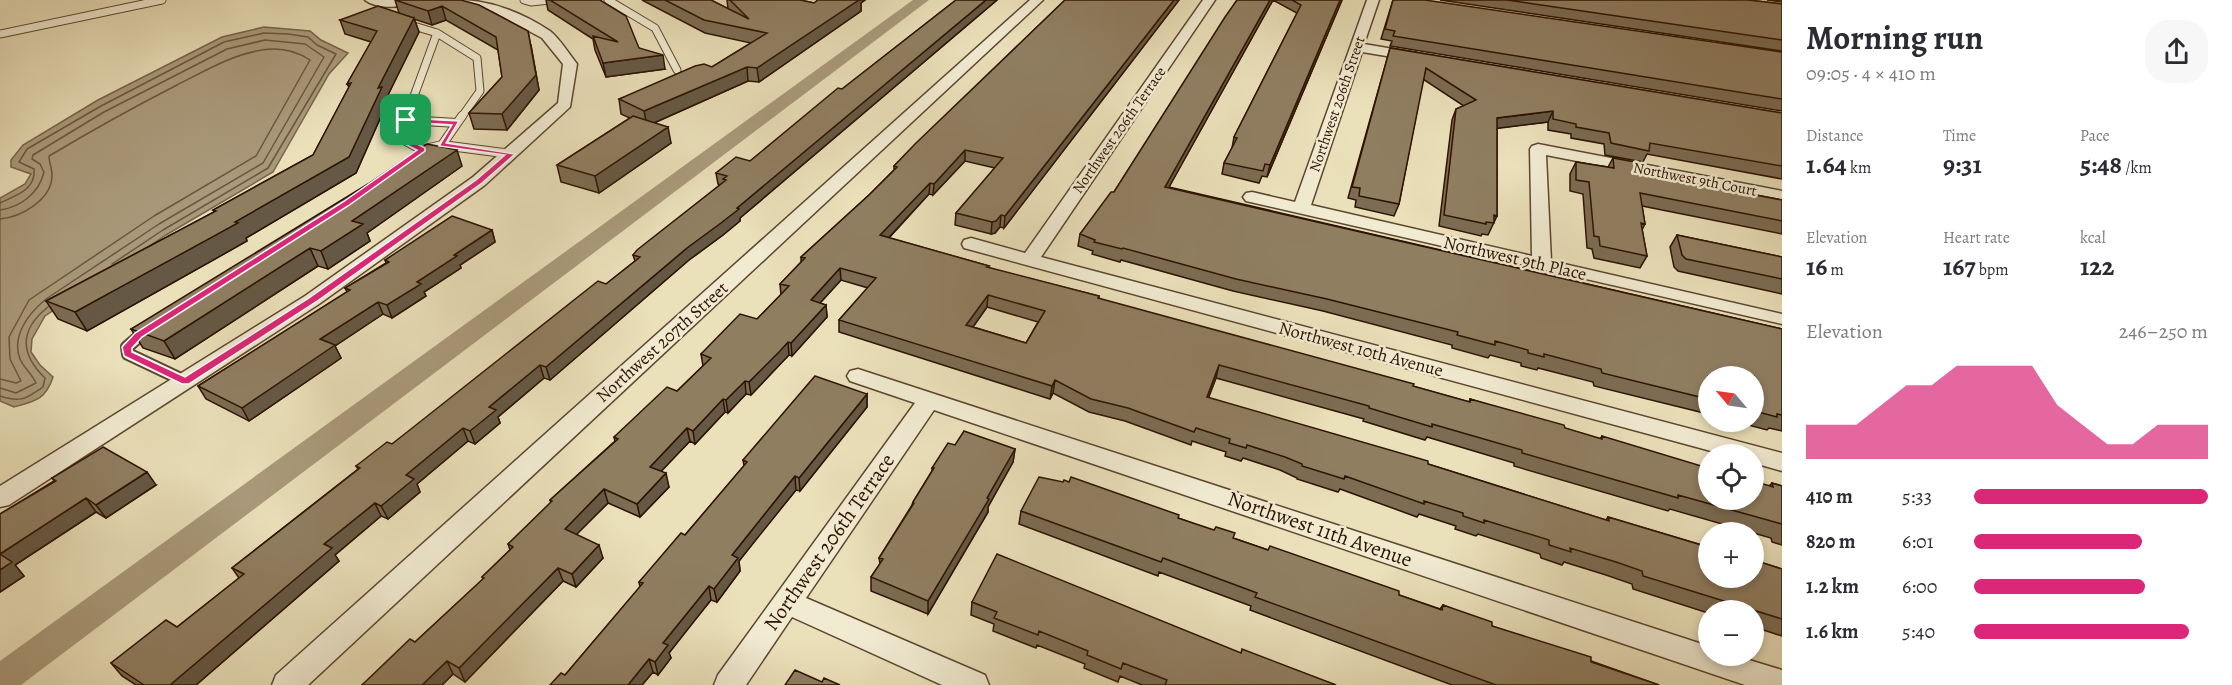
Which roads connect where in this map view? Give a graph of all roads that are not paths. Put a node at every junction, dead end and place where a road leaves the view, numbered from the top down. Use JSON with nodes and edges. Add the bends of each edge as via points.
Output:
{"nodes":[{"id":1,"x":162,"y":0,"type":"edge"},
{"id":2,"x":371,"y":0,"type":"edge"},
{"id":3,"x":464,"y":0,"type":"edge"},
{"id":4,"x":524,"y":0,"type":"edge"},
{"id":5,"x":550,"y":0,"type":"edge"},
{"id":6,"x":608,"y":0,"type":"edge"},
{"id":7,"x":1037,"y":0,"type":"edge"},
{"id":8,"x":1209,"y":0,"type":"edge"},
{"id":9,"x":1373,"y":0,"type":"edge"},
{"id":10,"x":405,"y":1,"type":"edge"},
{"id":11,"x":380,"y":14,"type":"edge"},
{"id":12,"x":392,"y":18,"type":"edge"},
{"id":13,"x":437,"y":33,"type":"junction"},
{"id":14,"x":0,"y":34,"type":"edge"},
{"id":15,"x":1357,"y":47,"type":"junction"},
{"id":16,"x":1428,"y":59,"type":"edge"},
{"id":17,"x":676,"y":70,"type":"dead end"},
{"id":18,"x":406,"y":120,"type":"junction"},
{"id":19,"x":457,"y":123,"type":"junction"},
{"id":20,"x":442,"y":145,"type":"junction"},
{"id":21,"x":422,"y":150,"type":"junction"},
{"id":22,"x":511,"y":154,"type":"junction"},
{"id":23,"x":413,"y":157,"type":"edge"},
{"id":24,"x":1782,"y":196,"type":"edge"},
{"id":25,"x":1252,"y":197,"type":"dead end"},
{"id":26,"x":1301,"y":209,"type":"junction"},
{"id":27,"x":971,"y":244,"type":"dead end"},
{"id":28,"x":1029,"y":260,"type":"junction"},
{"id":29,"x":1542,"y":264,"type":"junction"},
{"id":30,"x":1779,"y":319,"type":"dead end"},
{"id":31,"x":158,"y":322,"type":"edge"},
{"id":32,"x":858,"y":376,"type":"dead end"},
{"id":33,"x":185,"y":381,"type":"junction"},
{"id":34,"x":929,"y":400,"type":"junction"},
{"id":35,"x":1712,"y":444,"type":"edge"},
{"id":36,"x":1764,"y":458,"type":"edge"},
{"id":37,"x":1782,"y":462,"type":"edge"},
{"id":38,"x":0,"y":498,"type":"edge"},
{"id":39,"x":787,"y":602,"type":"junction"},
{"id":40,"x":1782,"y":684,"type":"edge"},
{"id":41,"x":287,"y":685,"type":"edge"},
{"id":42,"x":729,"y":685,"type":"edge"},
{"id":43,"x":974,"y":685,"type":"edge"}],
"edges":[{"from":1,"to":14,"type":"lane"},
{"from":2,"to":10,"type":"street"},
{"from":3,"to":22,"type":"street","via":[[496,8],[547,34],[570,64],[565,104]]},
{"from":4,"to":5,"type":"lane"},
{"from":6,"to":17,"type":"lane","via":[[655,28]]},
{"from":7,"to":41,"type":"street","name":"Northwest 207th Street"},
{"from":8,"to":28,"type":"street","name":"Northwest 206th Terrace"},
{"from":9,"to":15,"type":"street","name":"Northwest 206th Street"},
{"from":10,"to":11,"type":"lane"},
{"from":12,"to":13,"type":"lane"},
{"from":13,"to":18,"type":"lane"},
{"from":13,"to":19,"type":"lane","via":[[477,58],[480,91]]},
{"from":15,"to":16,"type":"street"},
{"from":15,"to":26,"type":"street","name":"Northwest 206th Street"},
{"from":18,"to":19,"type":"lane"},
{"from":18,"to":21,"type":"lane","via":[[401,131],[406,141]]},
{"from":19,"to":20,"type":"lane"},
{"from":20,"to":21,"type":"lane"},
{"from":20,"to":22,"type":"lane"},
{"from":21,"to":23,"type":"lane"},
{"from":22,"to":33,"type":"street","via":[[312,300]]},
{"from":24,"to":29,"type":"street","name":"Northwest 9th Court","via":[[1538,149]]},
{"from":25,"to":26,"type":"street","name":"Northwest 9th Place"},
{"from":26,"to":29,"type":"street","name":"Northwest 9th Place"},
{"from":27,"to":28,"type":"street","name":"Northwest 10th Avenue"},
{"from":28,"to":35,"type":"street","name":"Northwest 10th Avenue"},
{"from":29,"to":30,"type":"street","name":"Northwest 9th Place"},
{"from":31,"to":33,"type":"lane","via":[[138,335],[127,347],[128,354]]},
{"from":32,"to":34,"type":"street","name":"Northwest 11th Avenue"},
{"from":33,"to":38,"type":"street"},
{"from":34,"to":39,"type":"street","name":"Northwest 206th Terrace"},
{"from":34,"to":40,"type":"street","name":"Northwest 11th Avenue"},
{"from":36,"to":37,"type":"street","name":"Northwest 10th Avenue"},
{"from":39,"to":42,"type":"street","name":"Northwest 206th Terrace"},
{"from":39,"to":43,"type":"street"}]}
